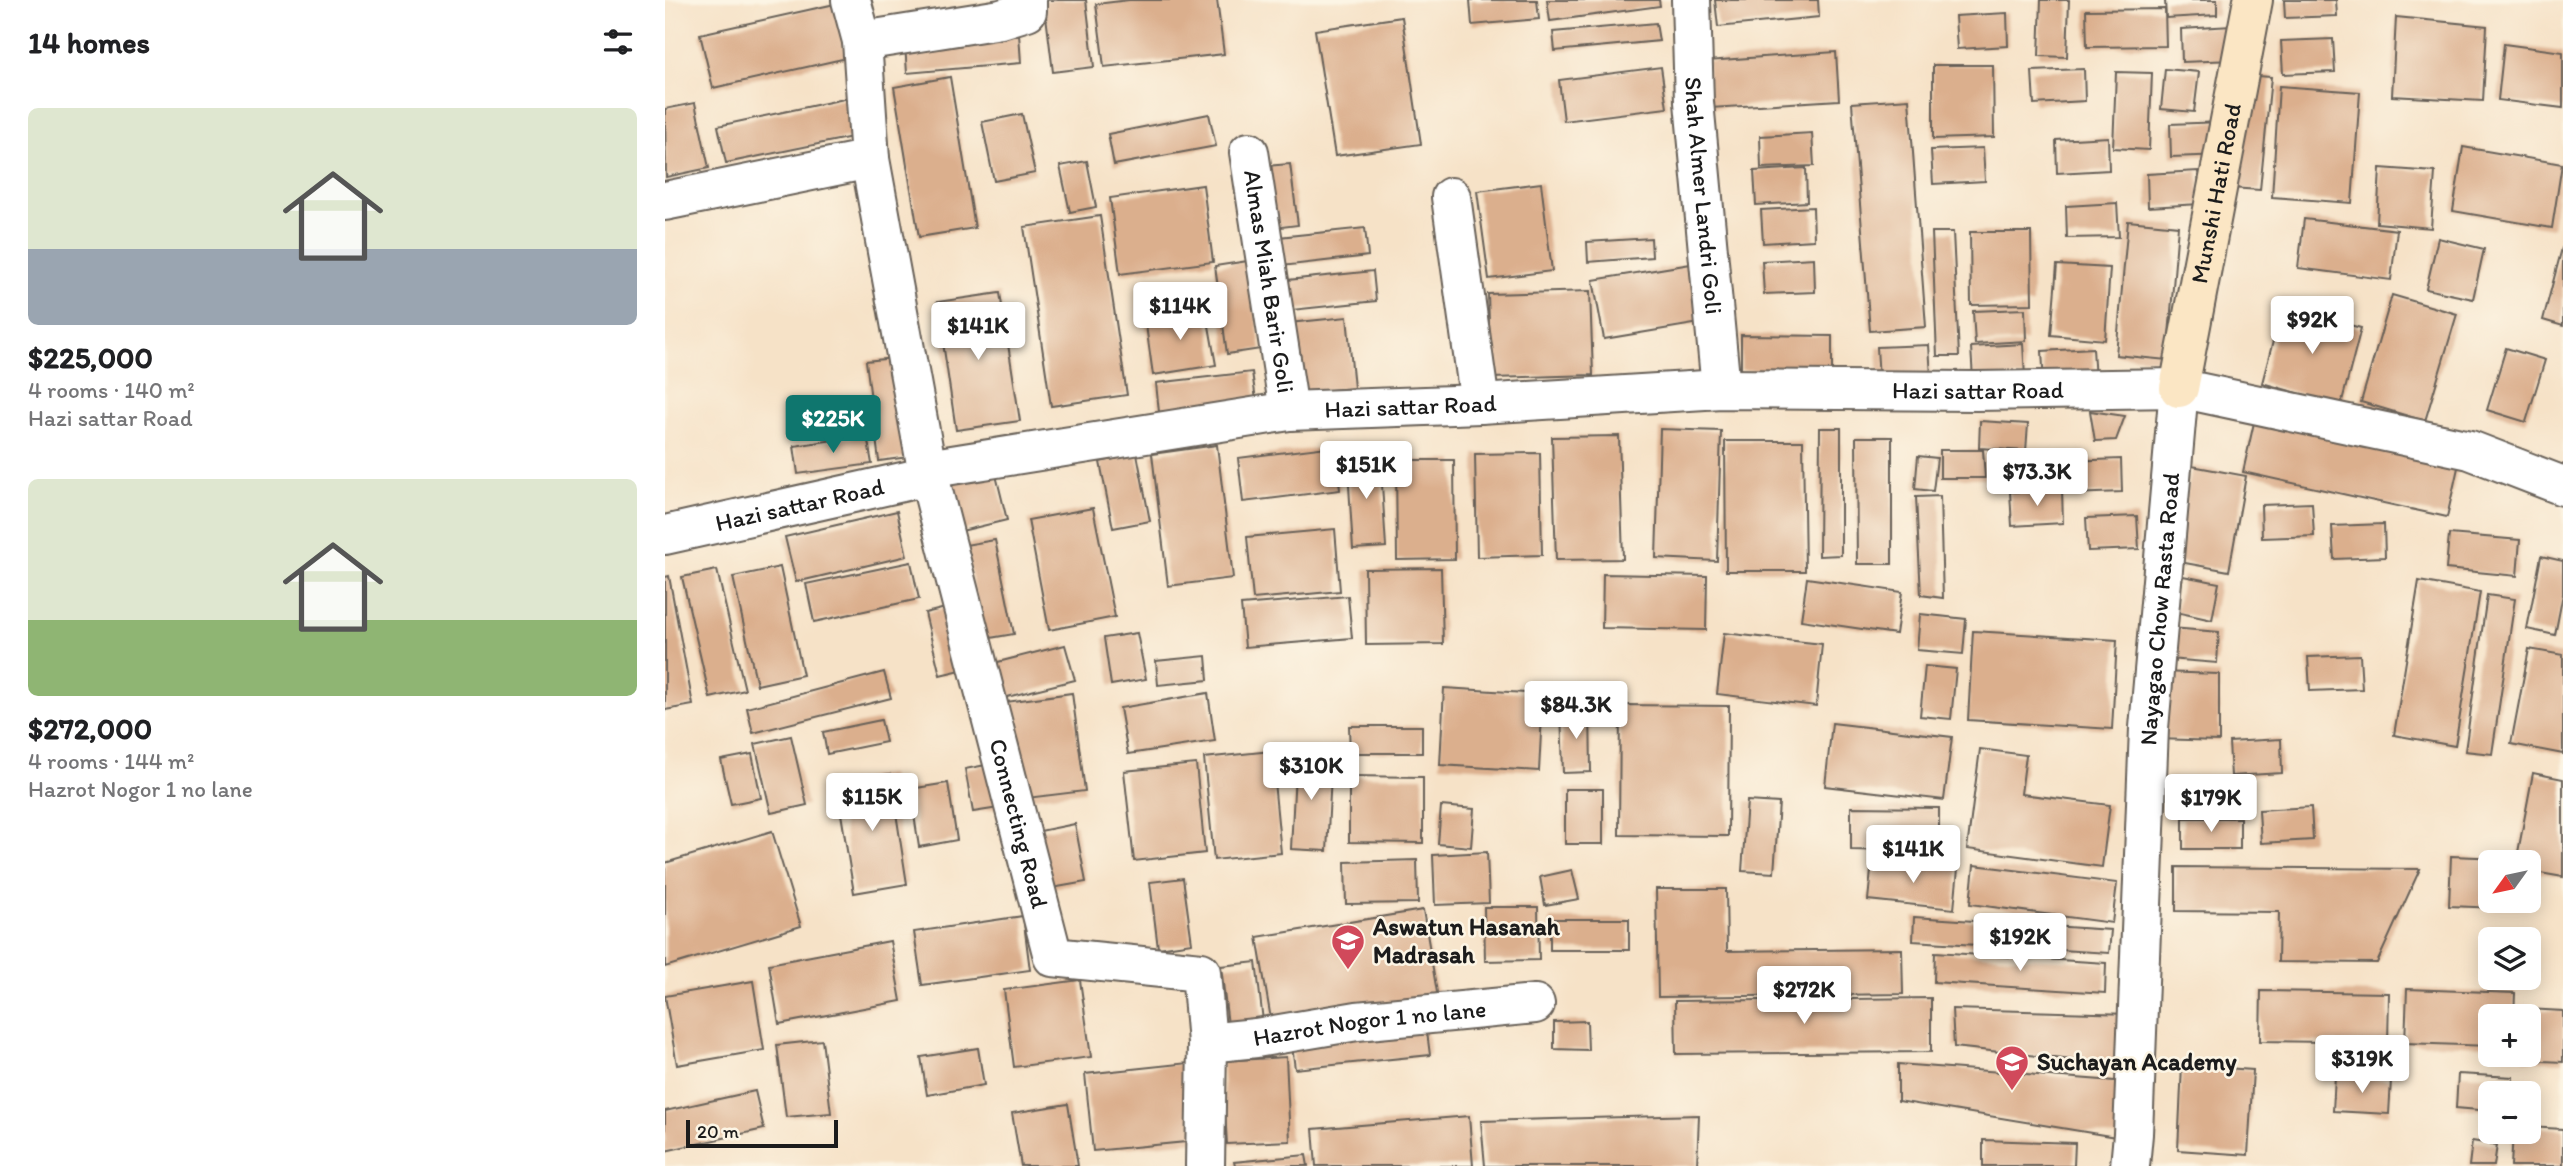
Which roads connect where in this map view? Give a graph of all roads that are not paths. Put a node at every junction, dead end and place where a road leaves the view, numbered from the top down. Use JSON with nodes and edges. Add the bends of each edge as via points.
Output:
{"nodes":[{"id":1,"x":851,"y":0,"type":"edge"},
{"id":2,"x":1027,"y":0,"type":"edge"},
{"id":3,"x":1691,"y":0,"type":"edge"},
{"id":4,"x":2253,"y":0,"type":"edge"},
{"id":5,"x":862,"y":41,"type":"junction"},
{"id":6,"x":1249,"y":152,"type":"dead end"},
{"id":7,"x":870,"y":159,"type":"junction"},
{"id":8,"x":1451,"y":197,"type":"dead end"},
{"id":9,"x":665,"y":201,"type":"edge"},
{"id":10,"x":2179,"y":388,"type":"junction"},
{"id":11,"x":1721,"y":389,"type":"junction"},
{"id":12,"x":1480,"y":404,"type":"junction"},
{"id":13,"x":1289,"y":411,"type":"junction"},
{"id":14,"x":928,"y":472,"type":"junction"},
{"id":15,"x":2563,"y":486,"type":"edge"},
{"id":16,"x":665,"y":535,"type":"edge"},
{"id":17,"x":1535,"y":1004,"type":"dead end"},
{"id":18,"x":1207,"y":1043,"type":"junction"},
{"id":19,"x":1205,"y":1166,"type":"edge"},
{"id":20,"x":2130,"y":1166,"type":"edge"}],
"edges":[{"from":1,"to":5,"type":"street"},
{"from":2,"to":5,"type":"street","via":[[1027,10],[1001,19]]},
{"from":3,"to":11,"type":"street","name":"Shah Almer Landri Goli","via":[[1694,102]]},
{"from":4,"to":10,"type":"street","name":"Munshi Hati Road"},
{"from":5,"to":7,"type":"street"},
{"from":6,"to":13,"type":"street","name":"Almas Miah Barir Goli"},
{"from":7,"to":9,"type":"street"},
{"from":7,"to":14,"type":"street"},
{"from":8,"to":12,"type":"street"},
{"from":10,"to":11,"type":"street","name":"Hazi sattar Road"},
{"from":10,"to":15,"type":"street","name":"Hazi sattar Road","via":[[2470,450]]},
{"from":10,"to":20,"type":"street","name":"Nayagao Chow Rasta Road","via":[[2149,728]]},
{"from":11,"to":12,"type":"street","name":"Hazi sattar Road"},
{"from":12,"to":13,"type":"street","name":"Hazi sattar Road"},
{"from":13,"to":14,"type":"street","name":"Hazi sattar Road"},
{"from":14,"to":16,"type":"street","name":"Hazi sattar Road"},
{"from":14,"to":18,"type":"street","name":"Connecting Road","via":[[1053,957],[1201,972]]},
{"from":17,"to":18,"type":"street","name":"Hazrot Nogor 1 no lane","via":[[1357,1021]]},
{"from":18,"to":19,"type":"street"}]}
